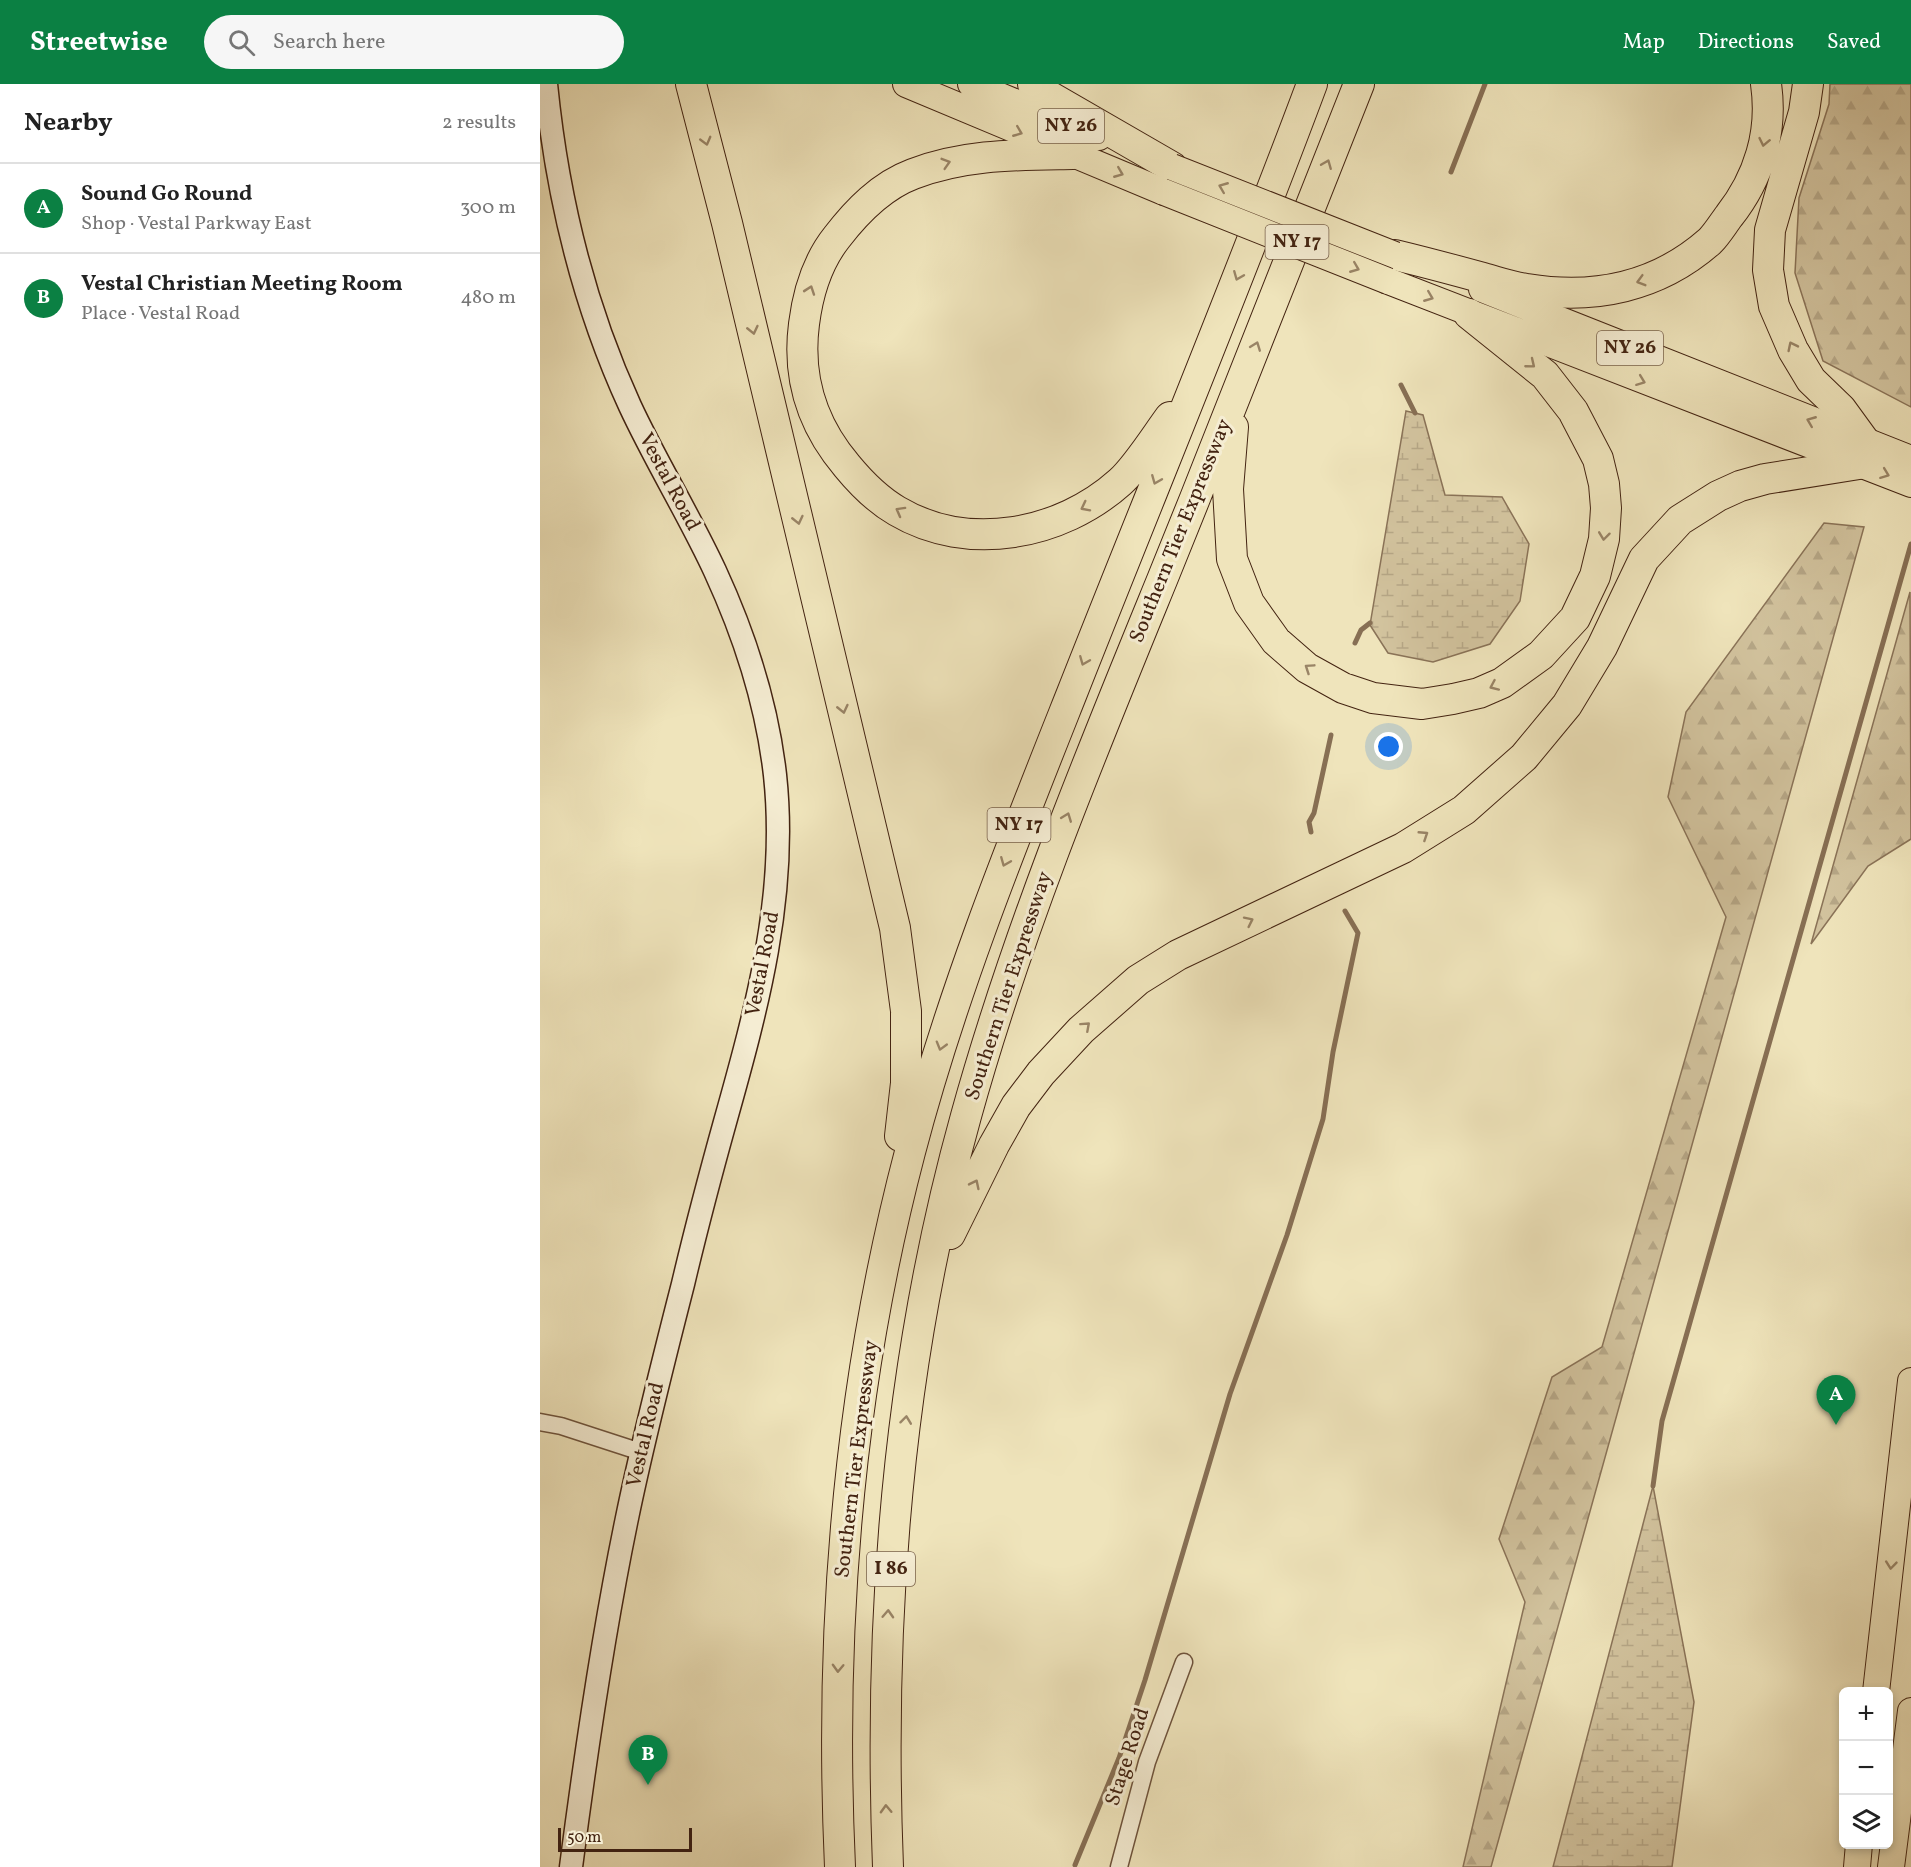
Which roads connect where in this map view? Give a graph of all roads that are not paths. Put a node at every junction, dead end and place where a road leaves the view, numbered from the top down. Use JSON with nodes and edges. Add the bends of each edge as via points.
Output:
{"nodes":[{"id":1,"x":546,"y":84,"type":"edge"},
{"id":2,"x":691,"y":84,"type":"edge"},
{"id":3,"x":906,"y":84,"type":"edge"},
{"id":4,"x":971,"y":84,"type":"edge"},
{"id":5,"x":1033,"y":84,"type":"edge"},
{"id":6,"x":1312,"y":84,"type":"edge"},
{"id":7,"x":1359,"y":84,"type":"edge"},
{"id":8,"x":1766,"y":84,"type":"edge"},
{"id":9,"x":1808,"y":84,"type":"edge"},
{"id":10,"x":1073,"y":154,"type":"junction"},
{"id":11,"x":1168,"y":179,"type":"junction"},
{"id":12,"x":1391,"y":268,"type":"junction"},
{"id":13,"x":1469,"y":314,"type":"junction"},
{"id":14,"x":1193,"y":386,"type":"junction"},
{"id":15,"x":1234,"y":400,"type":"junction"},
{"id":16,"x":1862,"y":453,"type":"junction"},
{"id":17,"x":1911,"y":459,"type":"edge"},
{"id":18,"x":1911,"y":484,"type":"edge"},
{"id":19,"x":930,"y":1274,"type":"junction"},
{"id":20,"x":882,"y":1276,"type":"junction"},
{"id":21,"x":1911,"y":1381,"type":"edge"},
{"id":22,"x":540,"y":1422,"type":"edge"},
{"id":23,"x":641,"y":1452,"type":"junction"},
{"id":24,"x":1184,"y":1662,"type":"dead end"},
{"id":25,"x":1877,"y":1687,"type":"edge"},
{"id":26,"x":1911,"y":1712,"type":"edge"},
{"id":27,"x":1859,"y":1849,"type":"edge"},
{"id":28,"x":571,"y":1867,"type":"edge"},
{"id":29,"x":840,"y":1867,"type":"edge"},
{"id":30,"x":888,"y":1867,"type":"edge"},
{"id":31,"x":1119,"y":1867,"type":"edge"},
{"id":32,"x":1857,"y":1867,"type":"edge"},
{"id":33,"x":1891,"y":1867,"type":"edge"}],
"edges":[{"from":1,"to":23,"type":"street","name":"Vestal Road","via":[[563,203],[593,313],[632,410],[740,629],[767,723],[777,799],[777,889],[767,958]]},
{"from":2,"to":20,"type":"highway","one_way":true,"via":[[728,223],[895,928],[906,1011],[906,1083]]},
{"from":3,"to":10,"type":"main road","number":"NY 26","one_way":true},
{"from":4,"to":11,"type":"main road","number":"NY 26"},
{"from":5,"to":11,"type":"highway"},
{"from":6,"to":14,"type":"highway","name":"Southern Tier Expressway","number":"NY 17","one_way":true,"via":[[1263,217]]},
{"from":15,"to":7,"type":"highway","name":"Southern Tier Expressway","number":"NY 17","one_way":true},
{"from":8,"to":12,"type":"highway","one_way":true,"via":[[1766,133],[1761,158],[1745,196],[1711,239],[1676,267],[1645,281],[1591,293],[1526,289]]},
{"from":16,"to":9,"type":"highway","one_way":true,"via":[[1841,409],[1811,380],[1793,350],[1774,306],[1768,270],[1770,230],[1804,112]]},
{"from":10,"to":11,"type":"main road","number":"NY 26","one_way":true},
{"from":14,"to":10,"type":"highway","one_way":true,"via":[[1122,480],[1096,501],[1053,523],[1016,533],[970,534],[931,526],[897,511],[862,484],[833,450],[818,423],[807,397],[801,343],[807,297],[825,252],[853,216],[873,197],[910,175],[953,161]]},
{"from":11,"to":12,"type":"main road","number":"NY 26","bridge":true},
{"from":12,"to":13,"type":"main road","number":"NY 26","one_way":true},
{"from":16,"to":12,"type":"main road","number":"NY 26","one_way":true},
{"from":13,"to":15,"type":"highway","one_way":true,"via":[[1545,375],[1573,411],[1598,459],[1606,508],[1595,576],[1575,618],[1541,655],[1502,683],[1479,693],[1422,704],[1373,698],[1343,688],[1307,668],[1276,641],[1249,603],[1233,559],[1228,489]]},
{"from":13,"to":16,"type":"main road","number":"NY 26","one_way":true},
{"from":14,"to":20,"type":"highway","name":"Southern Tier Expressway","number":"NY 17","one_way":true,"via":[[995,888],[951,1014],[910,1154]]},
{"from":19,"to":15,"type":"highway","name":"Southern Tier Expressway","number":"NY 17","one_way":true,"via":[[966,1118],[1005,987],[1062,831]]},
{"from":16,"to":17,"type":"main road","number":"NY 26"},
{"from":16,"to":18,"type":"main road","number":"NY 26","one_way":true},
{"from":19,"to":16,"type":"highway","one_way":true,"via":[[1016,1106],[1081,1030],[1138,980],[1188,950],[1403,848],[1464,810],[1524,757],[1567,705],[1602,647],[1644,559],[1680,520],[1740,486]]},
{"from":30,"to":19,"type":"highway","name":"Southern Tier Expressway","number":"I 86","one_way":true,"via":[[885,1690],[892,1547],[909,1389]]},
{"from":20,"to":29,"type":"highway","name":"Southern Tier Expressway","number":"I 86","one_way":true,"via":[[851,1476],[840,1600],[836,1721]]},
{"from":21,"to":25,"type":"main road","one_way":true},
{"from":22,"to":23,"type":"street"},
{"from":23,"to":28,"type":"street","name":"Vestal Road","via":[[616,1572]]},
{"from":24,"to":31,"type":"street","name":"Stage Road","via":[[1147,1762]]},
{"from":26,"to":33,"type":"main road"},
{"from":27,"to":32,"type":"main road"}]}
